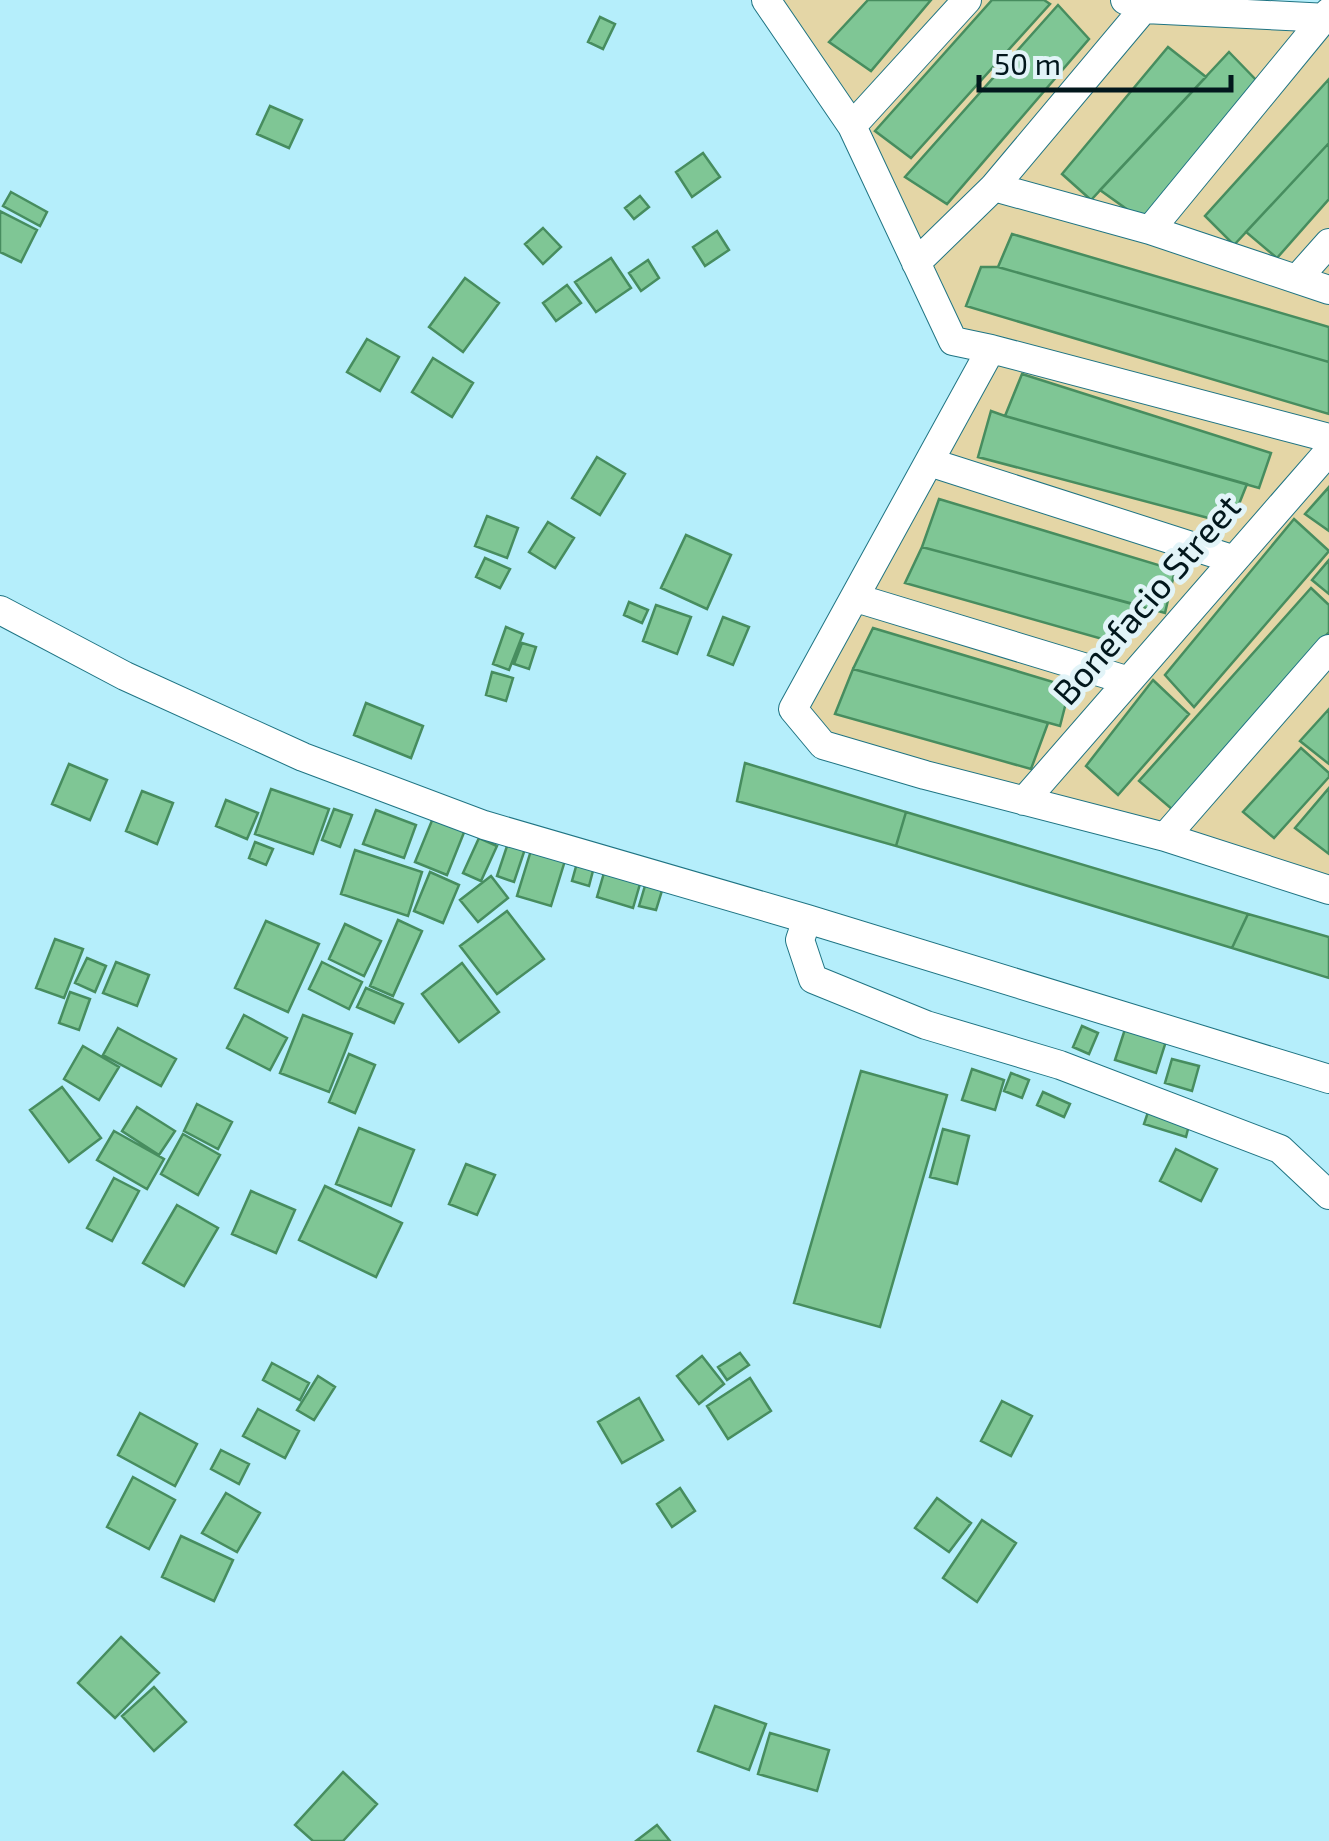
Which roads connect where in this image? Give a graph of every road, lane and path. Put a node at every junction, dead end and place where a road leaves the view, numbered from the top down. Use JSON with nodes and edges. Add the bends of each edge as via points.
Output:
{"nodes":[{"id":1,"x":766,"y":0,"type":"edge"},
{"id":2,"x":967,"y":0,"type":"edge"},
{"id":3,"x":1140,"y":3,"type":"edge"},
{"id":4,"x":1327,"y":16,"type":"edge"},
{"id":5,"x":852,"y":126,"type":"junction"},
{"id":6,"x":994,"y":187,"type":"junction"},
{"id":7,"x":1150,"y":230,"type":"junction"},
{"id":8,"x":1329,"y":243,"type":"edge"},
{"id":9,"x":916,"y":263,"type":"junction"},
{"id":10,"x":1297,"y":279,"type":"junction"},
{"id":11,"x":1329,"y":290,"type":"edge"},
{"id":12,"x":992,"y":349,"type":"junction"},
{"id":13,"x":1329,"y":438,"type":"edge"},
{"id":14,"x":1329,"y":451,"type":"edge"},
{"id":15,"x":929,"y":462,"type":"junction"},
{"id":16,"x":1232,"y":559,"type":"junction"},
{"id":17,"x":856,"y":598,"type":"junction"},
{"id":18,"x":0,"y":610,"type":"edge"},
{"id":19,"x":1329,"y":649,"type":"edge"},
{"id":20,"x":1126,"y":680,"type":"junction"},
{"id":21,"x":1024,"y":801,"type":"junction"},
{"id":22,"x":1165,"y":837,"type":"junction"},
{"id":23,"x":1329,"y":890,"type":"edge"},
{"id":24,"x":807,"y":919,"type":"junction"},
{"id":25,"x":1329,"y":1079,"type":"edge"},
{"id":26,"x":1329,"y":1195,"type":"edge"}],
"edges":[{"from":1,"to":5,"type":"street"},
{"from":2,"to":5,"type":"street"},
{"from":3,"to":4,"type":"street"},
{"from":3,"to":6,"type":"street"},
{"from":4,"to":7,"type":"street"},
{"from":5,"to":9,"type":"street"},
{"from":6,"to":7,"type":"street"},
{"from":6,"to":9,"type":"street"},
{"from":7,"to":10,"type":"street"},
{"from":8,"to":10,"type":"street"},
{"from":9,"to":12,"type":"street","via":[[953,341]]},
{"from":10,"to":11,"type":"street"},
{"from":12,"to":13,"type":"street"},
{"from":12,"to":15,"type":"street"},
{"from":14,"to":16,"type":"street","name":"Bonefacio Street"},
{"from":15,"to":16,"type":"street"},
{"from":15,"to":17,"type":"street"},
{"from":16,"to":20,"type":"street","name":"Bonefacio Street"},
{"from":17,"to":20,"type":"street"},
{"from":17,"to":21,"type":"street","via":[[792,709],[823,745]]},
{"from":18,"to":24,"type":"street","via":[[125,676],[321,764],[484,825]]},
{"from":19,"to":22,"type":"street"},
{"from":20,"to":21,"type":"street","name":"Bonefacio Street"},
{"from":21,"to":22,"type":"street"},
{"from":22,"to":23,"type":"street"},
{"from":24,"to":25,"type":"street"},
{"from":24,"to":26,"type":"street","via":[[800,940],[812,979],[1280,1149]]}]}
